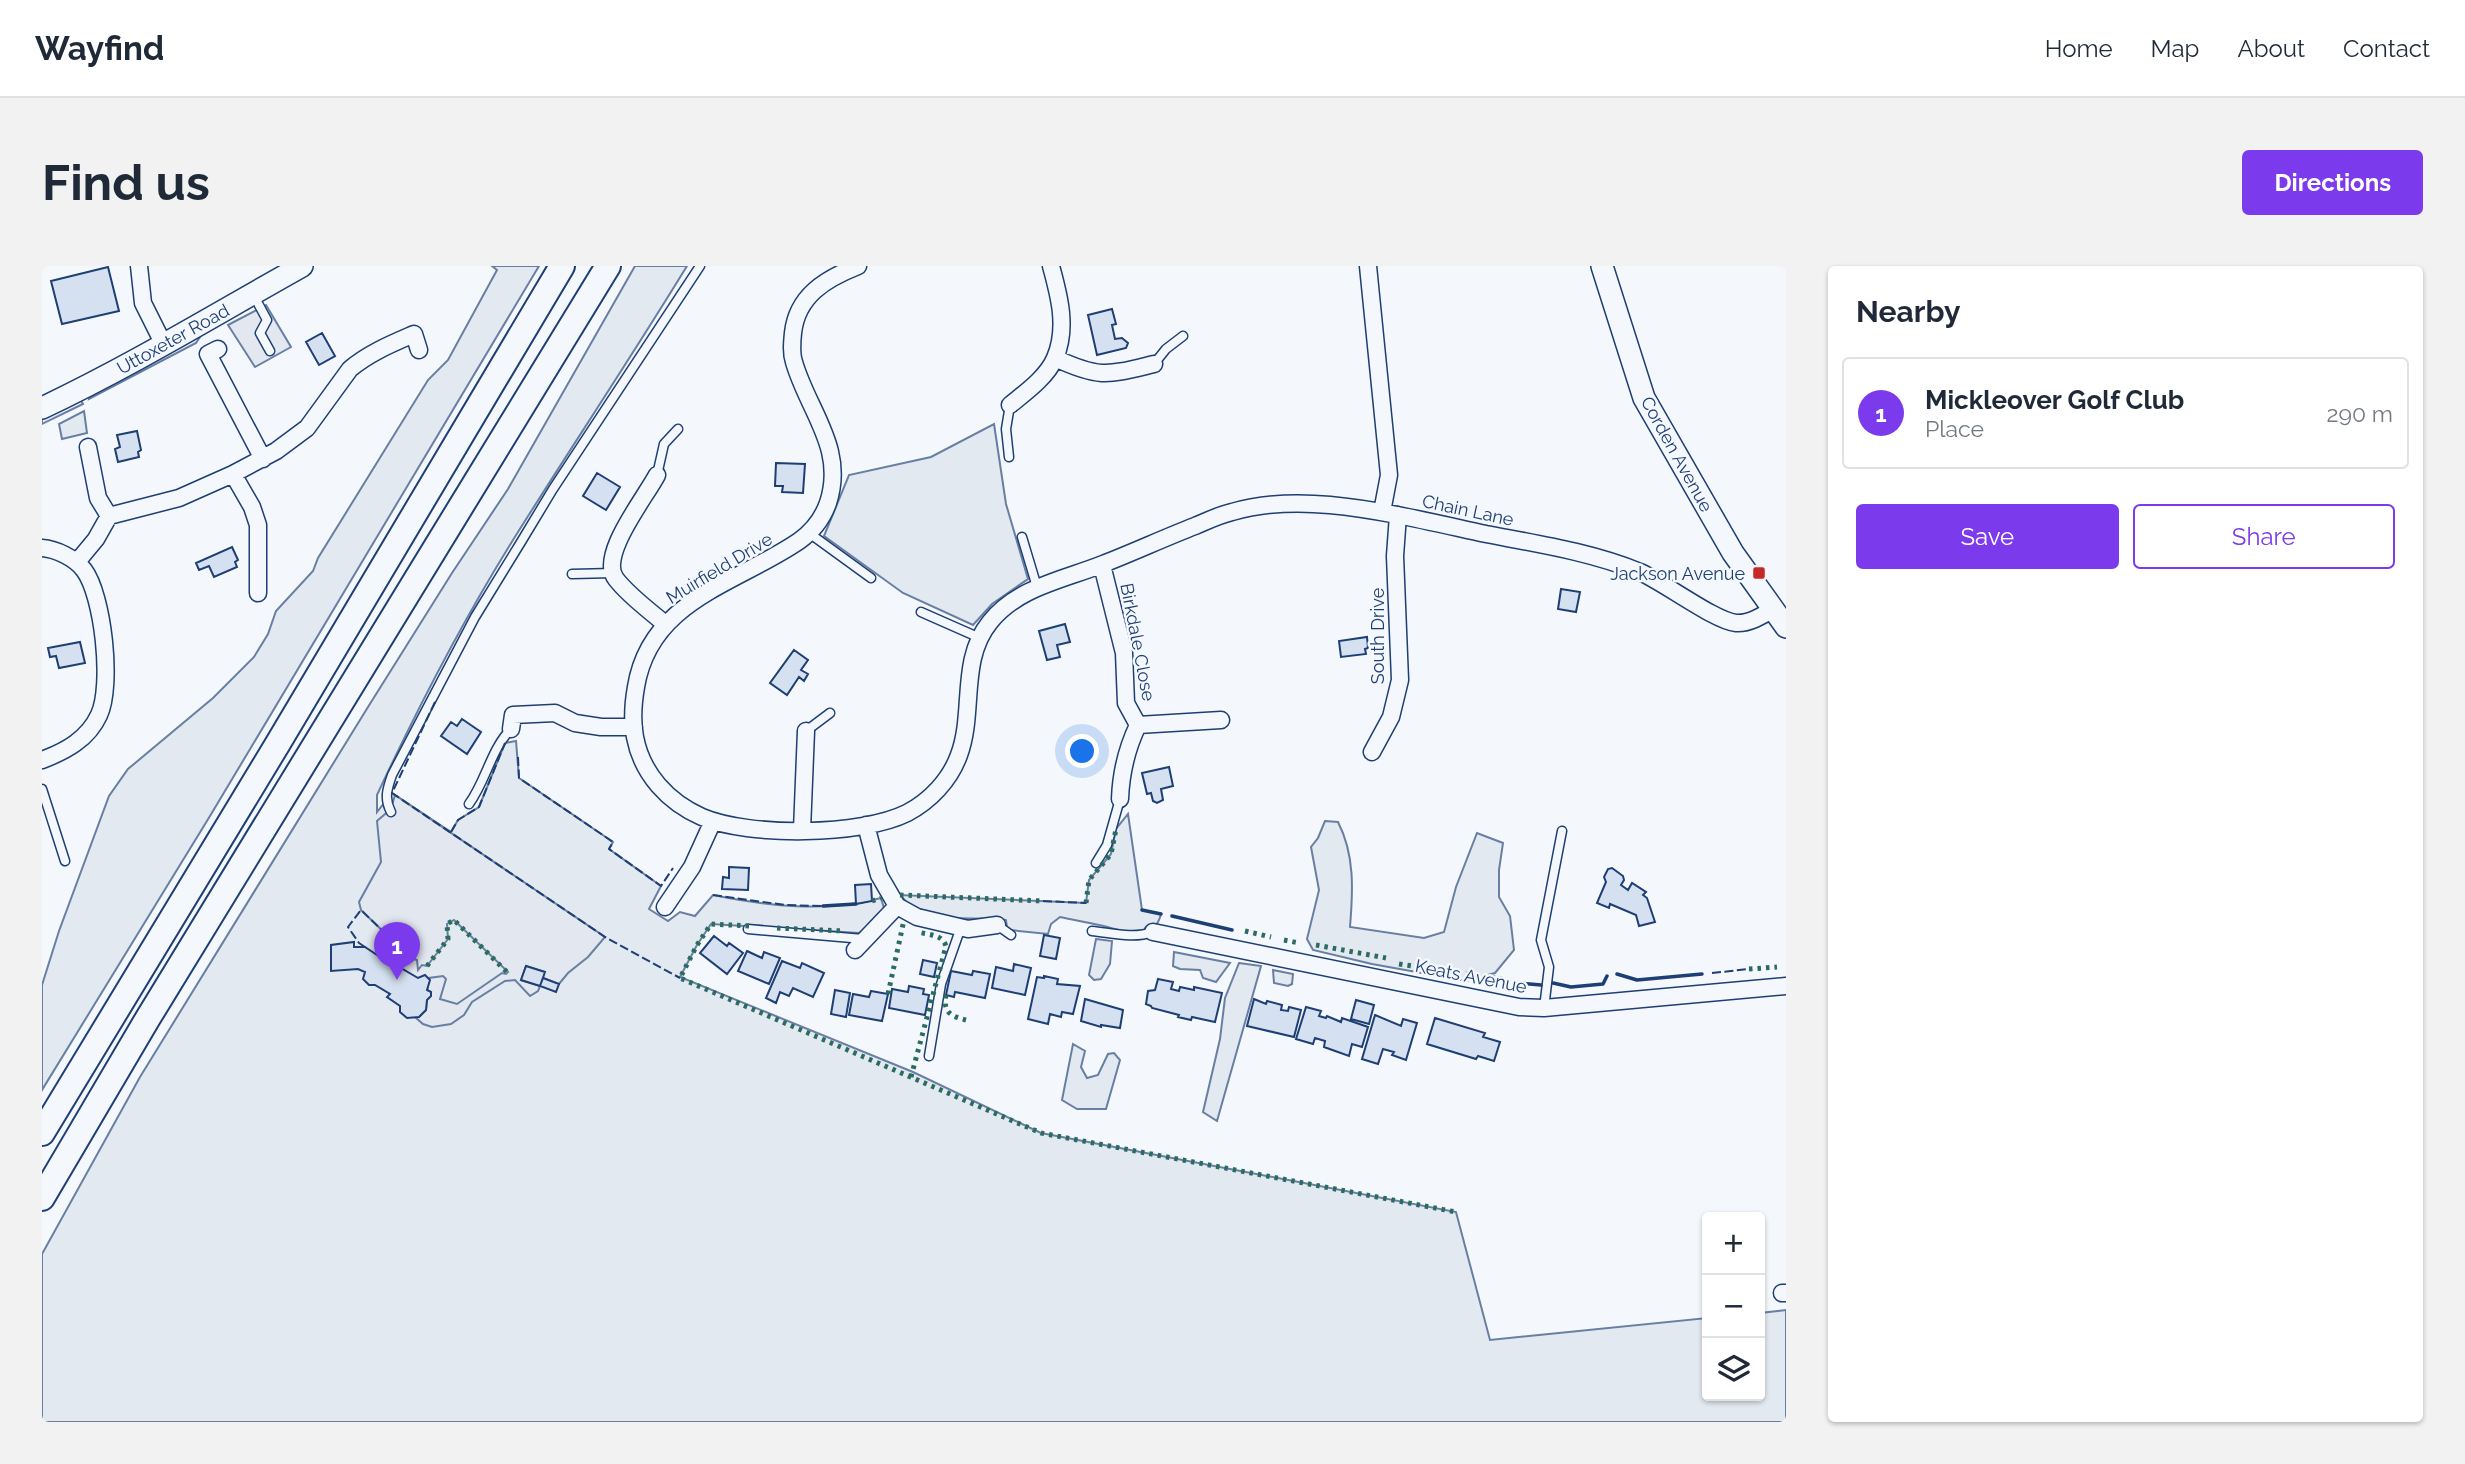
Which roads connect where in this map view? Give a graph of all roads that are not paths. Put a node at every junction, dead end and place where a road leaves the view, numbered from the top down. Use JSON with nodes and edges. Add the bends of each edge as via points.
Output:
{"nodes":[{"id":1,"x":139,"y":266,"type":"edge"},
{"id":2,"x":302,"y":266,"type":"edge"},
{"id":3,"x":562,"y":266,"type":"edge"},
{"id":4,"x":608,"y":266,"type":"edge"},
{"id":5,"x":700,"y":266,"type":"edge"},
{"id":6,"x":1051,"y":266,"type":"edge"},
{"id":7,"x":1368,"y":266,"type":"edge"},
{"id":8,"x":1602,"y":266,"type":"edge"},
{"id":9,"x":848,"y":268,"type":"edge"},
{"id":10,"x":252,"y":294,"type":"junction"},
{"id":11,"x":1183,"y":337,"type":"dead end"},
{"id":12,"x":164,"y":345,"type":"junction"},
{"id":13,"x":218,"y":349,"type":"dead end"},
{"id":14,"x":419,"y":350,"type":"dead end"},
{"id":15,"x":270,"y":351,"type":"dead end"},
{"id":16,"x":1055,"y":358,"type":"junction"},
{"id":17,"x":1154,"y":364,"type":"joint"},
{"id":18,"x":1010,"y":405,"type":"joint"},
{"id":19,"x":42,"y":408,"type":"edge"},
{"id":20,"x":678,"y":429,"type":"dead end"},
{"id":21,"x":88,"y":447,"type":"dead end"},
{"id":22,"x":1009,"y":457,"type":"dead end"},
{"id":23,"x":263,"y":458,"type":"junction"},
{"id":24,"x":233,"y":474,"type":"junction"},
{"id":25,"x":657,"y":475,"type":"joint"},
{"id":26,"x":1390,"y":514,"type":"junction"},
{"id":27,"x":109,"y":516,"type":"junction"},
{"id":28,"x":809,"y":533,"type":"junction"},
{"id":29,"x":1022,"y":537,"type":"dead end"},
{"id":30,"x":42,"y":548,"type":"edge"},
{"id":31,"x":76,"y":562,"type":"junction"},
{"id":32,"x":1102,"y":565,"type":"junction"},
{"id":33,"x":612,"y":573,"type":"junction"},
{"id":34,"x":572,"y":574,"type":"dead end"},
{"id":35,"x":871,"y":578,"type":"dead end"},
{"id":36,"x":1037,"y":587,"type":"junction"},
{"id":37,"x":258,"y":593,"type":"dead end"},
{"id":38,"x":1772,"y":609,"type":"junction"},
{"id":39,"x":922,"y":612,"type":"dead end"},
{"id":40,"x":665,"y":624,"type":"junction"},
{"id":41,"x":1786,"y":626,"type":"edge"},
{"id":42,"x":979,"y":638,"type":"junction"},
{"id":43,"x":830,"y":713,"type":"dead end"},
{"id":44,"x":1221,"y":720,"type":"dead end"},
{"id":45,"x":1138,"y":725,"type":"junction"},
{"id":46,"x":634,"y":727,"type":"junction"},
{"id":47,"x":511,"y":729,"type":"joint"},
{"id":48,"x":806,"y":732,"type":"joint"},
{"id":49,"x":1372,"y":752,"type":"dead end"},
{"id":50,"x":42,"y":760,"type":"edge"},
{"id":51,"x":42,"y":789,"type":"edge"},
{"id":52,"x":1120,"y":799,"type":"joint"},
{"id":53,"x":469,"y":804,"type":"dead end"},
{"id":54,"x":391,"y":812,"type":"dead end"},
{"id":55,"x":713,"y":821,"type":"junction"},
{"id":56,"x":866,"y":825,"type":"junction"},
{"id":57,"x":802,"y":830,"type":"junction"},
{"id":58,"x":1562,"y":831,"type":"dead end"},
{"id":59,"x":65,"y":861,"type":"dead end"},
{"id":60,"x":1096,"y":863,"type":"dead end"},
{"id":61,"x":897,"y":906,"type":"junction"},
{"id":62,"x":665,"y":907,"type":"dead end"},
{"id":63,"x":997,"y":925,"type":"joint"},
{"id":64,"x":961,"y":927,"type":"junction"},
{"id":65,"x":748,"y":929,"type":"dead end"},
{"id":66,"x":1092,"y":931,"type":"dead end"},
{"id":67,"x":1153,"y":932,"type":"joint"},
{"id":68,"x":1011,"y":935,"type":"dead end"},
{"id":69,"x":861,"y":945,"type":"joint"},
{"id":70,"x":1786,"y":986,"type":"edge"},
{"id":71,"x":1544,"y":1008,"type":"junction"},
{"id":72,"x":929,"y":1056,"type":"dead end"},
{"id":73,"x":42,"y":1133,"type":"edge"},
{"id":74,"x":42,"y":1198,"type":"edge"}],
"edges":[{"from":1,"to":12,"type":"street","via":[[143,303]]},
{"from":2,"to":10,"type":"main road","name":"Uttoxeter Road"},
{"from":3,"to":73,"type":"highway"},
{"from":4,"to":74,"type":"highway"},
{"from":5,"to":54,"type":"lane","via":[[475,617],[392,775],[386,793]]},
{"from":6,"to":16,"type":"street","via":[[1061,307]]},
{"from":7,"to":26,"type":"street"},
{"from":8,"to":38,"type":"main road","name":"Corden Avenue","via":[[1644,398],[1732,552]]},
{"from":9,"to":28,"type":"street","name":"Muirfield Drive","via":[[803,301],[794,324],[794,363],[823,428],[834,474],[825,511]]},
{"from":10,"to":12,"type":"main road","name":"Uttoxeter Road"},
{"from":10,"to":15,"type":"lane","via":[[267,320],[260,333]]},
{"from":11,"to":17,"type":"lane"},
{"from":12,"to":19,"type":"main road","name":"Uttoxeter Road"},
{"from":13,"to":23,"type":"street","via":[[208,354]]},
{"from":14,"to":23,"type":"street","via":[[414,334],[358,363],[307,428]]},
{"from":16,"to":17,"type":"street","via":[[1108,375]]},
{"from":16,"to":18,"type":"street","via":[[1037,382]]},
{"from":18,"to":22,"type":"lane","via":[[1006,429]]},
{"from":20,"to":25,"type":"lane","via":[[664,443]]},
{"from":21,"to":27,"type":"street","via":[[98,498]]},
{"from":23,"to":24,"type":"street"},
{"from":24,"to":27,"type":"street","via":[[179,498]]},
{"from":24,"to":37,"type":"street","via":[[258,525]]},
{"from":25,"to":33,"type":"street","via":[[652,499],[614,548]]},
{"from":26,"to":32,"type":"street","name":"Muirfield Drive","via":[[1284,504],[1232,512]]},
{"from":26,"to":38,"type":"street","name":"Chain Lane","via":[[1607,558],[1738,624]]},
{"from":26,"to":49,"type":"street","name":"South Drive","via":[[1400,680],[1391,717]]},
{"from":27,"to":31,"type":"street"},
{"from":28,"to":35,"type":"lane"},
{"from":28,"to":40,"type":"street","name":"Muirfield Drive","via":[[692,602]]},
{"from":29,"to":36,"type":"lane"},
{"from":30,"to":31,"type":"street"},
{"from":31,"to":50,"type":"street","via":[[92,585],[102,630],[106,657],[103,702],[84,737]]},
{"from":32,"to":36,"type":"street","name":"Muirfield Drive"},
{"from":32,"to":45,"type":"street","name":"Birkdale Close","via":[[1124,653],[1126,703]]},
{"from":33,"to":34,"type":"lane"},
{"from":33,"to":40,"type":"street"},
{"from":36,"to":42,"type":"street","name":"Muirfield Drive","via":[[1013,599]]},
{"from":38,"to":41,"type":"main road","name":"Corden Avenue"},
{"from":39,"to":42,"type":"lane"},
{"from":40,"to":46,"type":"street","name":"Muirfield Drive","via":[[641,663]]},
{"from":42,"to":56,"type":"street","name":"Muirfield Drive","via":[[970,666],[965,735],[958,759],[931,796],[902,815]]},
{"from":43,"to":48,"type":"lane"},
{"from":44,"to":45,"type":"street","name":"Birkdale Close"},
{"from":45,"to":52,"type":"street","name":"Birkdale Close","via":[[1127,749]]},
{"from":46,"to":47,"type":"street","via":[[575,723],[545,713],[513,715]]},
{"from":46,"to":55,"type":"street","name":"Muirfield Drive","via":[[638,750],[665,794]]},
{"from":47,"to":53,"type":"lane"},
{"from":48,"to":57,"type":"street"},
{"from":51,"to":59,"type":"lane"},
{"from":52,"to":60,"type":"lane","via":[[1107,845]]},
{"from":55,"to":57,"type":"street","name":"Muirfield Drive","via":[[734,827]]},
{"from":55,"to":62,"type":"street","via":[[685,894]]},
{"from":56,"to":57,"type":"street","name":"Muirfield Drive"},
{"from":56,"to":61,"type":"street","via":[[879,875]]},
{"from":58,"to":71,"type":"lane","via":[[1541,940],[1549,967]]},
{"from":61,"to":64,"type":"street","via":[[917,917]]},
{"from":61,"to":69,"type":"street"},
{"from":63,"to":64,"type":"street"},
{"from":63,"to":68,"type":"lane"},
{"from":64,"to":72,"type":"lane","via":[[941,984]]},
{"from":65,"to":69,"type":"lane"},
{"from":66,"to":67,"type":"lane","via":[[1134,936]]},
{"from":67,"to":71,"type":"street","name":"Keats Avenue","via":[[1519,1007]]},
{"from":70,"to":71,"type":"street","name":"Keats Avenue"}]}
